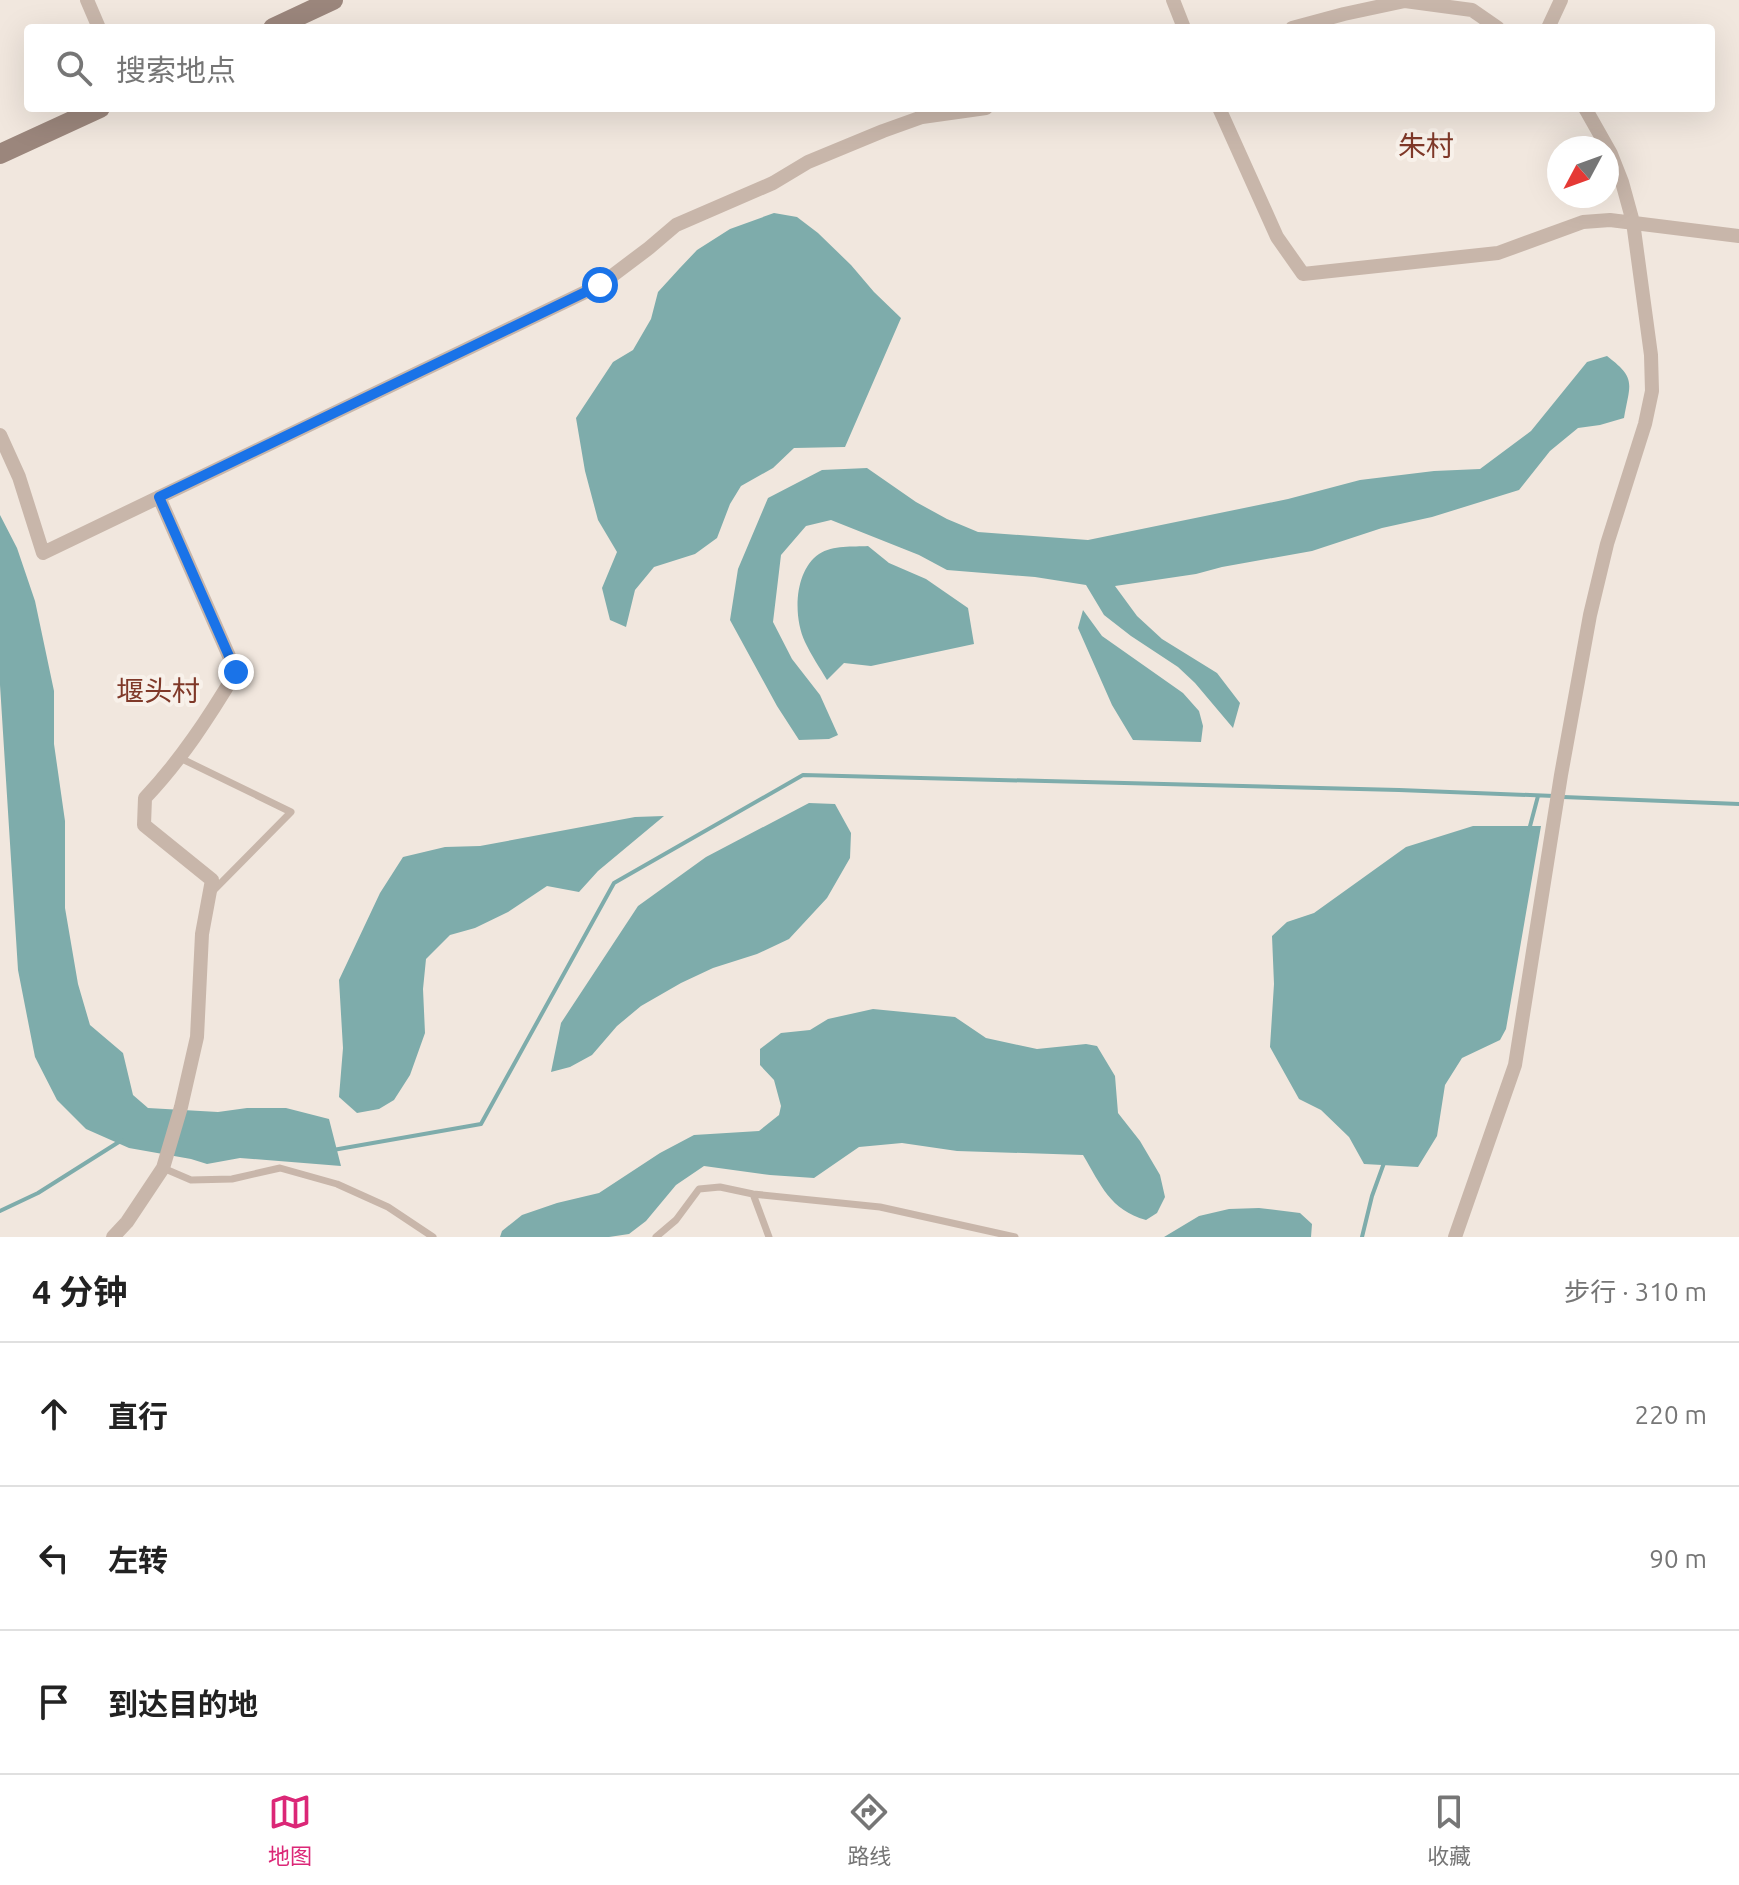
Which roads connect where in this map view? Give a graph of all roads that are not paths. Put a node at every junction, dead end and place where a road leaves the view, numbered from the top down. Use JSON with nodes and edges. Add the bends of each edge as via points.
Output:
{"nodes":[{"id":1,"x":87,"y":0,"type":"edge"},
{"id":2,"x":333,"y":0,"type":"edge"},
{"id":3,"x":1173,"y":0,"type":"edge"},
{"id":4,"x":1561,"y":0,"type":"edge"},
{"id":5,"x":97,"y":24,"type":"edge"},
{"id":6,"x":282,"y":24,"type":"edge"},
{"id":7,"x":1182,"y":24,"type":"edge"},
{"id":8,"x":1307,"y":24,"type":"edge"},
{"id":9,"x":1492,"y":24,"type":"edge"},
{"id":10,"x":1550,"y":24,"type":"edge"},
{"id":11,"x":91,"y":112,"type":"edge"},
{"id":12,"x":958,"y":112,"type":"edge"},
{"id":13,"x":1221,"y":112,"type":"edge"},
{"id":14,"x":1587,"y":112,"type":"edge"},
{"id":15,"x":0,"y":154,"type":"edge"},
{"id":16,"x":1633,"y":222,"type":"junction"},
{"id":17,"x":1739,"y":236,"type":"edge"},
{"id":18,"x":0,"y":435,"type":"edge"},
{"id":19,"x":159,"y":497,"type":"junction"},
{"id":20,"x":180,"y":758,"type":"junction"},
{"id":21,"x":211,"y":894,"type":"junction"},
{"id":22,"x":163,"y":1168,"type":"junction"},
{"id":23,"x":753,"y":1194,"type":"junction"},
{"id":24,"x":113,"y":1237,"type":"edge"},
{"id":25,"x":433,"y":1237,"type":"edge"},
{"id":26,"x":656,"y":1237,"type":"edge"},
{"id":27,"x":769,"y":1237,"type":"edge"},
{"id":28,"x":1015,"y":1237,"type":"edge"},
{"id":29,"x":1455,"y":1237,"type":"edge"}],
"edges":[{"from":1,"to":5,"type":"street"},
{"from":2,"to":6,"type":"street"},
{"from":3,"to":7,"type":"street"},
{"from":4,"to":10,"type":"street"},
{"from":8,"to":9,"type":"street","via":[[1405,1],[1472,10]]},
{"from":11,"to":15,"type":"street"},
{"from":12,"to":19,"type":"street","via":[[883,131],[676,225],[600,285]]},
{"from":13,"to":16,"type":"street","via":[[1277,237],[1303,274],[1485,256],[1583,222]]},
{"from":14,"to":16,"type":"street","via":[[1611,154]]},
{"from":16,"to":17,"type":"street"},
{"from":16,"to":29,"type":"street","via":[[1652,391],[1590,615],[1515,1065]]},
{"from":18,"to":19,"type":"street","via":[[43,553]]},
{"from":19,"to":20,"type":"street","via":[[236,672]]},
{"from":20,"to":21,"type":"street","via":[[145,798],[144,825],[212,880]]},
{"from":20,"to":21,"type":"lane","via":[[291,812]]},
{"from":21,"to":22,"type":"street","via":[[202,934],[197,1037]]},
{"from":22,"to":24,"type":"street"},
{"from":22,"to":25,"type":"lane","via":[[191,1180],[232,1179],[280,1168],[337,1184],[388,1207]]},
{"from":23,"to":26,"type":"lane","via":[[699,1189]]},
{"from":23,"to":27,"type":"lane"},
{"from":23,"to":28,"type":"lane","via":[[880,1207]]}]}
